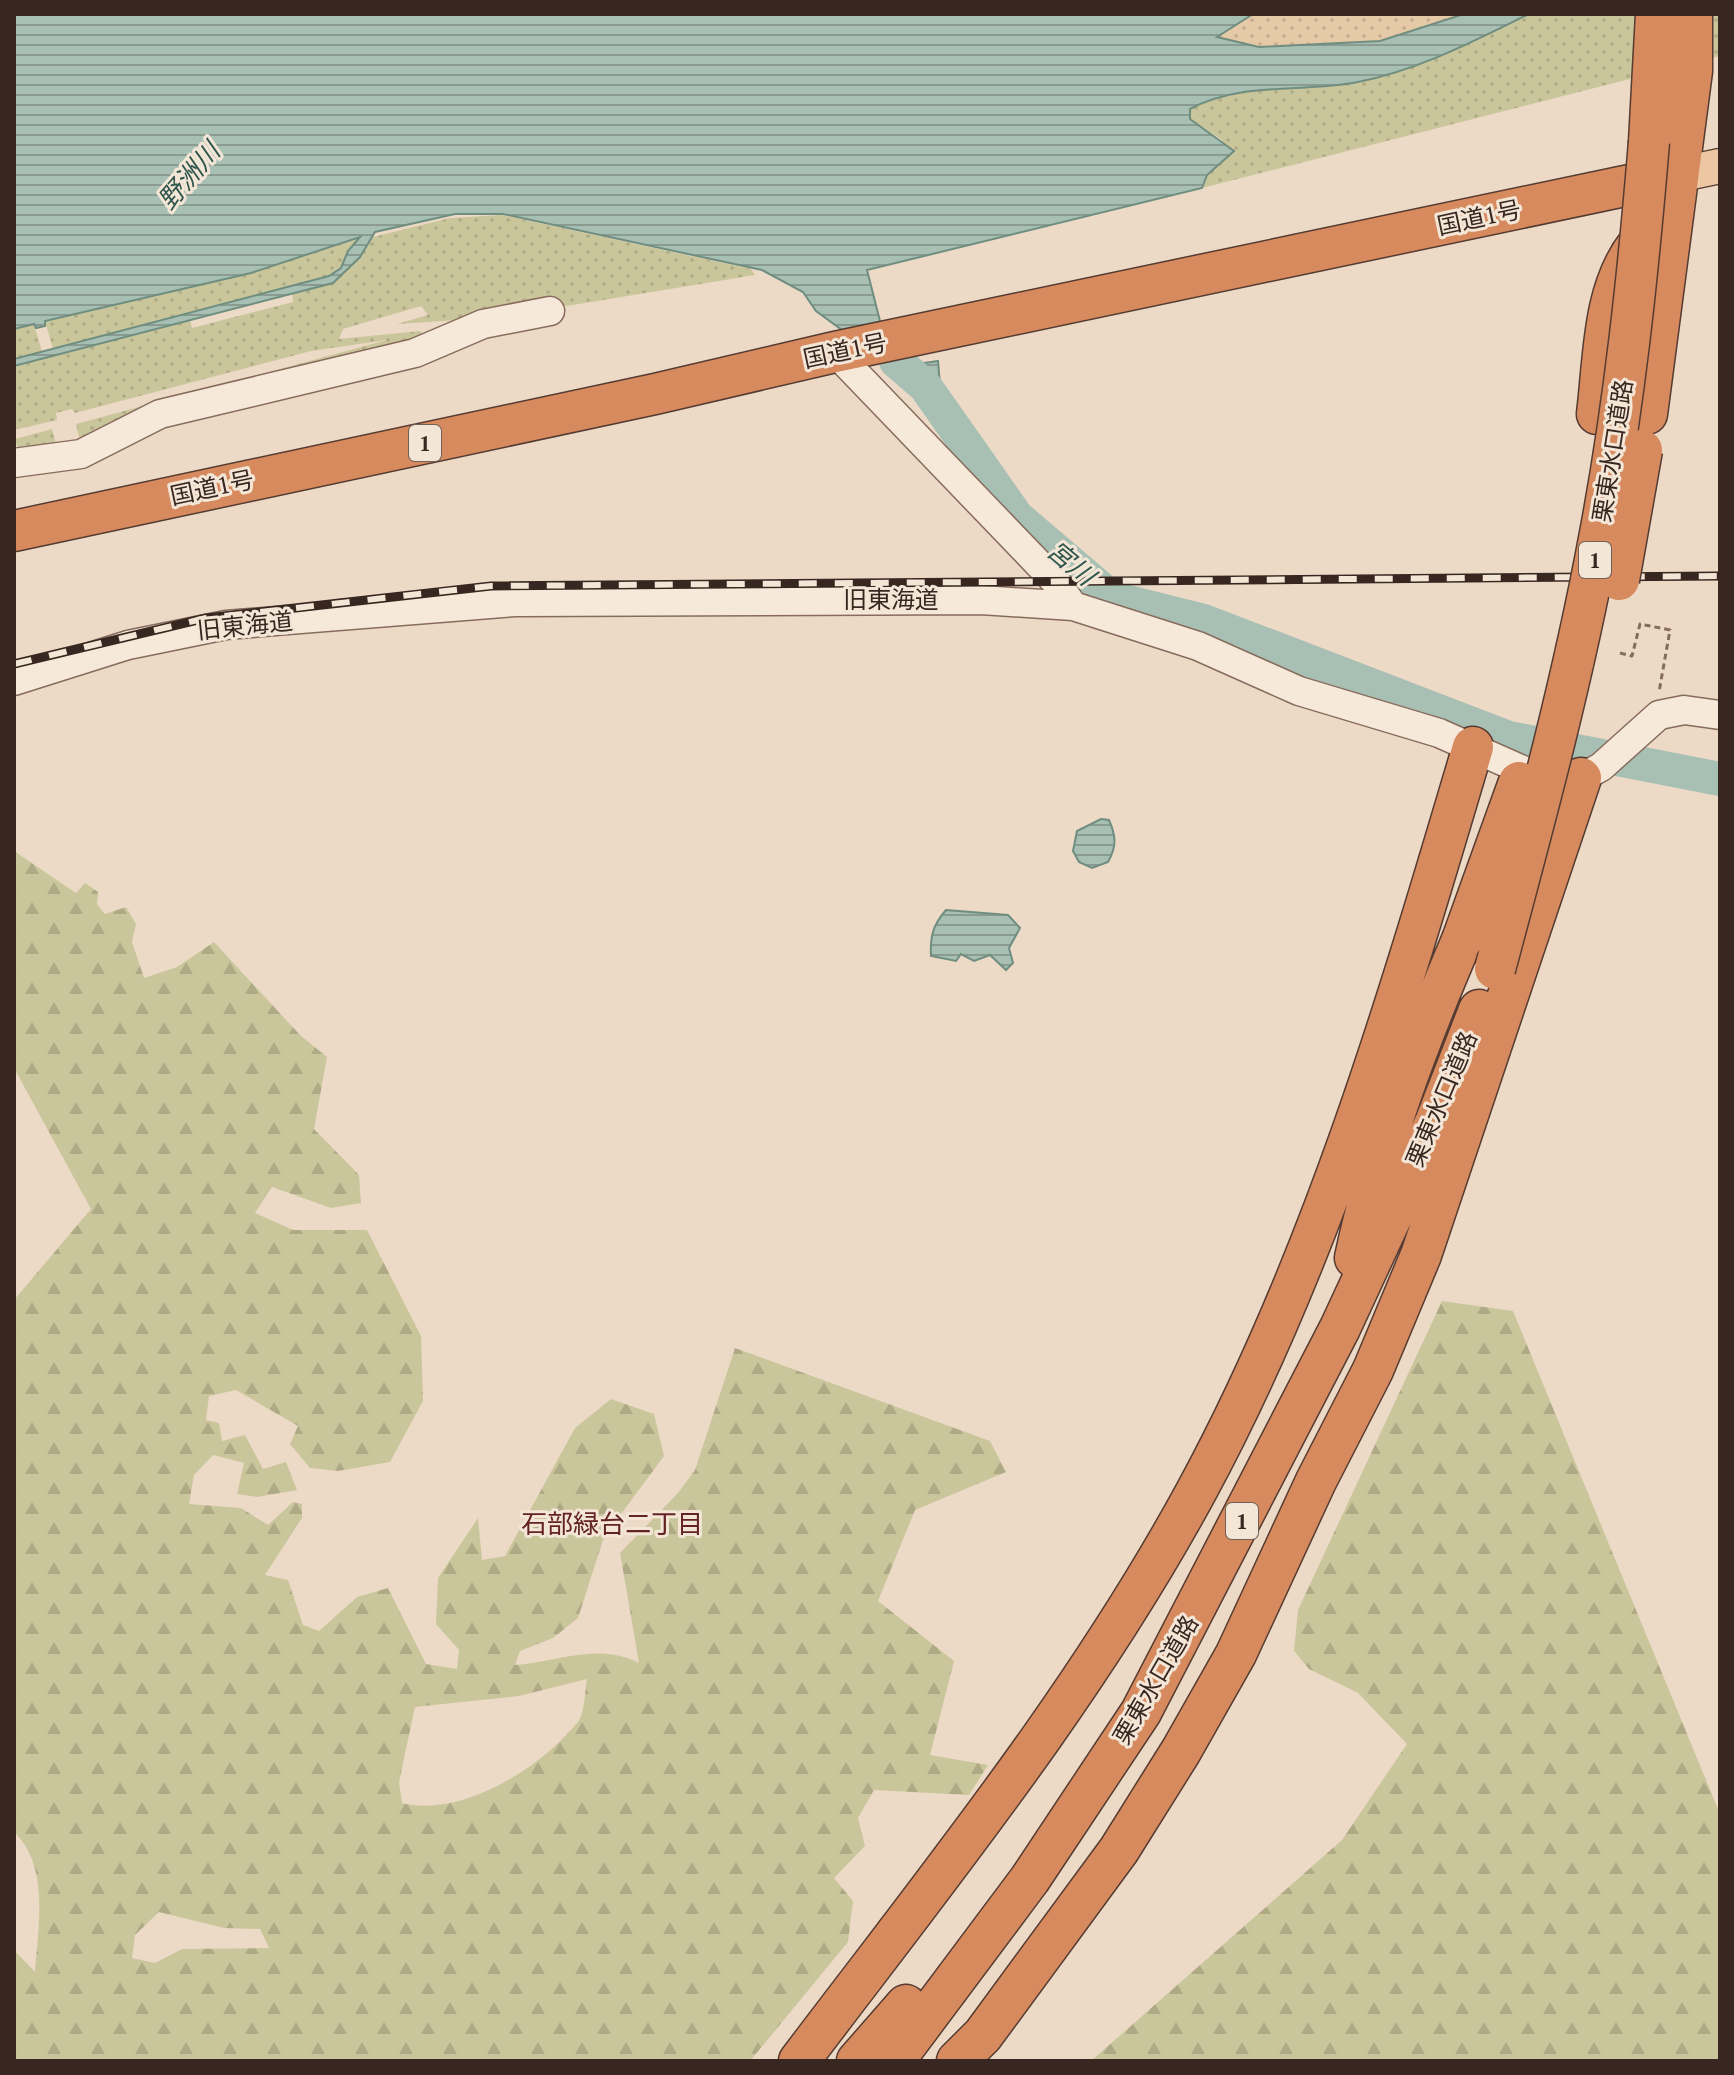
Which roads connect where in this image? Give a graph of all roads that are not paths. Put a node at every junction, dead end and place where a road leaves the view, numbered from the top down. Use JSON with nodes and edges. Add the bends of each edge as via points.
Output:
{"nodes":[{"id":1,"x":1656,"y":14,"type":"edge"},
{"id":2,"x":1692,"y":14,"type":"edge"},
{"id":3,"x":1720,"y":166,"type":"edge"},
{"id":4,"x":1677,"y":175,"type":"junction"},
{"id":5,"x":550,"y":311,"type":"dead end"},
{"id":6,"x":844,"y":350,"type":"junction"},
{"id":7,"x":14,"y":463,"type":"edge"},
{"id":8,"x":14,"y":531,"type":"edge"},
{"id":9,"x":1073,"y":606,"type":"junction"},
{"id":10,"x":14,"y":681,"type":"edge"},
{"id":11,"x":1720,"y":715,"type":"edge"},
{"id":12,"x":1456,"y":740,"type":"junction"},
{"id":13,"x":1591,"y":773,"type":"junction"},
{"id":14,"x":1495,"y":969,"type":"junction"},
{"id":15,"x":1340,"y":1328,"type":"junction"},
{"id":16,"x":1141,"y":1712,"type":"junction"},
{"id":17,"x":799,"y":2061,"type":"edge"},
{"id":18,"x":857,"y":2061,"type":"edge"},
{"id":19,"x":894,"y":2061,"type":"edge"},
{"id":20,"x":940,"y":2061,"type":"edge"},
{"id":21,"x":957,"y":2061,"type":"edge"}],
"edges":[{"from":1,"to":14,"type":"highway","name":"栗東水口道路","number":"1","bridge":true,"via":[[1633,324],[1600,538],[1549,768]]},
{"from":2,"to":4,"type":"highway","number":"1","via":[[1692,71]]},
{"from":3,"to":4,"type":"main road"},
{"from":4,"to":6,"type":"highway","name":"国道1号","number":"1"},
{"from":4,"to":14,"type":"highway","number":"1","bridge":true,"via":[[1631,518],[1588,723]]},
{"from":4,"to":15,"type":"highway","number":"1","bridge":true,"via":[[1655,221],[1623,263],[1611,305],[1597,414],[1539,708],[1511,810],[1420,1039],[1366,1204]]},
{"from":5,"to":7,"type":"street","via":[[483,324],[415,353],[160,414],[81,454]]},
{"from":6,"to":8,"type":"highway","name":"国道1号","number":"1"},
{"from":6,"to":9,"type":"street"},
{"from":9,"to":10,"type":"street","name":"旧東海道","via":[[894,599],[515,602],[226,625],[128,645]]},
{"from":9,"to":12,"type":"street","name":"旧東海道","via":[[1198,646],[1299,691]]},
{"from":11,"to":13,"type":"street","via":[[1684,710],[1648,718]]},
{"from":12,"to":13,"type":"street","name":"旧東海道","via":[[1552,783]]},
{"from":12,"to":17,"type":"highway","via":[[1389,1030],[1248,1388],[1197,1490],[1060,1714]]},
{"from":13,"to":21,"type":"highway","via":[[1421,1255],[1373,1370],[1236,1654],[1119,1850],[983,2035]]},
{"from":14,"to":15,"type":"highway","name":"栗東水口道路","number":"1","via":[[1435,1123]]},
{"from":15,"to":16,"type":"highway","name":"栗東水口道路","number":"1"},
{"from":16,"to":18,"type":"highway","via":[[958,1946]]},
{"from":16,"to":19,"type":"highway","name":"栗東水口道路","number":"1","via":[[1030,1879]]},
{"from":16,"to":20,"type":"highway","via":[[1065,1879]]}]}
